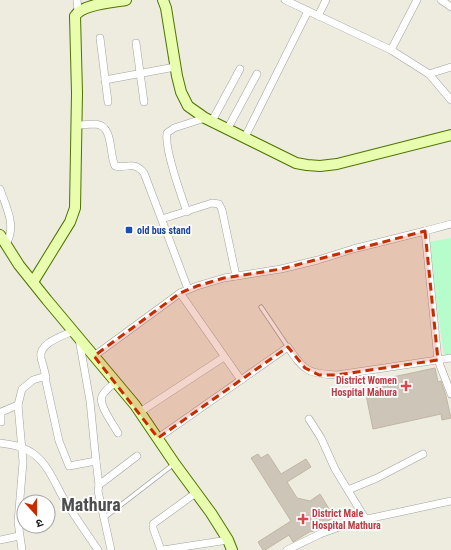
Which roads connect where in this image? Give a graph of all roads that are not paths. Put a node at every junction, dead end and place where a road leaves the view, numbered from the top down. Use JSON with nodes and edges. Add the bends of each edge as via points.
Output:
{"nodes":[{"id":1,"x":77,"y":0,"type":"edge"},
{"id":2,"x":126,"y":0,"type":"edge"},
{"id":3,"x":163,"y":0,"type":"edge"},
{"id":4,"x":284,"y":0,"type":"edge"},
{"id":5,"x":326,"y":0,"type":"edge"},
{"id":6,"x":417,"y":0,"type":"edge"},
{"id":7,"x":441,"y":0,"type":"edge"},
{"id":8,"x":451,"y":7,"type":"edge"},
{"id":9,"x":78,"y":11,"type":"junction"},
{"id":10,"x":308,"y":11,"type":"junction"},
{"id":11,"x":318,"y":16,"type":"junction"},
{"id":12,"x":100,"y":38,"type":"dead end"},
{"id":13,"x":136,"y":44,"type":"dead end"},
{"id":14,"x":391,"y":50,"type":"junction"},
{"id":15,"x":175,"y":67,"type":"junction"},
{"id":16,"x":451,"y":67,"type":"edge"},
{"id":17,"x":240,"y":70,"type":"dead end"},
{"id":18,"x":139,"y":74,"type":"junction"},
{"id":19,"x":257,"y":74,"type":"dead end"},
{"id":20,"x":429,"y":74,"type":"junction"},
{"id":21,"x":105,"y":80,"type":"junction"},
{"id":22,"x":451,"y":100,"type":"edge"},
{"id":23,"x":108,"y":102,"type":"dead end"},
{"id":24,"x":144,"y":102,"type":"dead end"},
{"id":25,"x":208,"y":119,"type":"junction"},
{"id":26,"x":77,"y":125,"type":"junction"},
{"id":27,"x":228,"y":128,"type":"junction"},
{"id":28,"x":451,"y":135,"type":"edge"},
{"id":29,"x":245,"y":138,"type":"junction"},
{"id":30,"x":0,"y":189,"type":"edge"},
{"id":31,"x":187,"y":212,"type":"junction"},
{"id":32,"x":162,"y":219,"type":"junction"},
{"id":33,"x":451,"y":224,"type":"edge"},
{"id":34,"x":425,"y":231,"type":"junction"},
{"id":35,"x":3,"y":240,"type":"edge"},
{"id":36,"x":236,"y":276,"type":"junction"},
{"id":37,"x":33,"y":282,"type":"junction"},
{"id":38,"x":188,"y":289,"type":"junction"},
{"id":39,"x":180,"y":293,"type":"junction"},
{"id":40,"x":261,"y":307,"type":"dead end"},
{"id":41,"x":76,"y":335,"type":"junction"},
{"id":42,"x":288,"y":347,"type":"junction"},
{"id":43,"x":94,"y":356,"type":"junction"},
{"id":44,"x":224,"y":357,"type":"junction"},
{"id":45,"x":451,"y":358,"type":"edge"},
{"id":46,"x":438,"y":360,"type":"junction"},
{"id":47,"x":46,"y":376,"type":"junction"},
{"id":48,"x":241,"y":380,"type":"junction"},
{"id":49,"x":116,"y":382,"type":"junction"},
{"id":50,"x":451,"y":394,"type":"edge"},
{"id":51,"x":18,"y":405,"type":"junction"},
{"id":52,"x":140,"y":412,"type":"junction"},
{"id":53,"x":309,"y":419,"type":"dead end"},
{"id":54,"x":0,"y":422,"type":"edge"},
{"id":55,"x":118,"y":433,"type":"dead end"},
{"id":56,"x":158,"y":438,"type":"junction"},
{"id":57,"x":0,"y":443,"type":"edge"},
{"id":58,"x":22,"y":448,"type":"junction"},
{"id":59,"x":423,"y":454,"type":"dead end"},
{"id":60,"x":137,"y":456,"type":"dead end"},
{"id":61,"x":96,"y":461,"type":"junction"},
{"id":62,"x":175,"y":464,"type":"junction"},
{"id":63,"x":99,"y":485,"type":"junction"},
{"id":64,"x":348,"y":490,"type":"junction"},
{"id":65,"x":196,"y":492,"type":"junction"},
{"id":66,"x":451,"y":501,"type":"edge"},
{"id":67,"x":104,"y":518,"type":"junction"},
{"id":68,"x":366,"y":520,"type":"junction"},
{"id":69,"x":19,"y":536,"type":"junction"},
{"id":70,"x":0,"y":540,"type":"edge"},
{"id":71,"x":228,"y":540,"type":"junction"},
{"id":72,"x":22,"y":550,"type":"edge"},
{"id":73,"x":98,"y":550,"type":"edge"},
{"id":74,"x":111,"y":550,"type":"edge"},
{"id":75,"x":162,"y":550,"type":"edge"},
{"id":76,"x":232,"y":550,"type":"edge"},
{"id":77,"x":287,"y":550,"type":"edge"}],
"edges":[{"from":1,"to":9,"type":"street"},
{"from":2,"to":9,"type":"street","via":[[86,7]]},
{"from":3,"to":15,"type":"street"},
{"from":4,"to":10,"type":"street"},
{"from":5,"to":11,"type":"street"},
{"from":6,"to":14,"type":"street"},
{"from":7,"to":8,"type":"street"},
{"from":9,"to":26,"type":"street","via":[[75,19]]},
{"from":10,"to":11,"type":"street"},
{"from":10,"to":29,"type":"street"},
{"from":11,"to":14,"type":"street"},
{"from":12,"to":21,"type":"street"},
{"from":13,"to":18,"type":"street"},
{"from":14,"to":20,"type":"street"},
{"from":15,"to":18,"type":"street"},
{"from":15,"to":25,"type":"street","via":[[188,106]]},
{"from":16,"to":20,"type":"street"},
{"from":17,"to":25,"type":"street"},
{"from":18,"to":21,"type":"street"},
{"from":18,"to":24,"type":"street"},
{"from":19,"to":27,"type":"street"},
{"from":20,"to":22,"type":"street"},
{"from":21,"to":23,"type":"street"},
{"from":25,"to":27,"type":"street"},
{"from":25,"to":31,"type":"street","via":[[174,128],[167,133],[172,166]]},
{"from":26,"to":32,"type":"street","via":[[97,124],[106,130],[115,166],[130,165],[140,168]]},
{"from":26,"to":37,"type":"street","via":[[76,208]]},
{"from":27,"to":29,"type":"street"},
{"from":28,"to":29,"type":"street","via":[[320,166],[296,162]]},
{"from":30,"to":35,"type":"street","via":[[12,228],[10,237]]},
{"from":31,"to":32,"type":"street"},
{"from":31,"to":36,"type":"street","via":[[212,203],[220,206]]},
{"from":32,"to":38,"type":"street"},
{"from":33,"to":34,"type":"street"},
{"from":34,"to":36,"type":"street","via":[[281,269]]},
{"from":34,"to":46,"type":"street"},
{"from":35,"to":37,"type":"street"},
{"from":36,"to":38,"type":"street"},
{"from":37,"to":41,"type":"street"},
{"from":38,"to":39,"type":"street"},
{"from":39,"to":43,"type":"street"},
{"from":39,"to":44,"type":"street"},
{"from":40,"to":42,"type":"lane"},
{"from":41,"to":43,"type":"street"},
{"from":41,"to":47,"type":"street","via":[[46,345],[42,349],[41,356]]},
{"from":41,"to":61,"type":"street","via":[[90,401]]},
{"from":42,"to":46,"type":"street","via":[[305,368],[319,374],[337,375]]},
{"from":42,"to":48,"type":"street"},
{"from":43,"to":49,"type":"street"},
{"from":44,"to":48,"type":"street"},
{"from":44,"to":52,"type":"street"},
{"from":45,"to":46,"type":"street"},
{"from":46,"to":50,"type":"street"},
{"from":47,"to":51,"type":"street","via":[[33,380],[22,388]]},
{"from":47,"to":61,"type":"street","via":[[59,441],[69,466]]},
{"from":48,"to":56,"type":"street"},
{"from":49,"to":52,"type":"street"},
{"from":49,"to":55,"type":"street","via":[[101,399],[104,410]]},
{"from":51,"to":54,"type":"street","via":[[1,412]]},
{"from":51,"to":58,"type":"street"},
{"from":52,"to":56,"type":"street"},
{"from":53,"to":64,"type":"street"},
{"from":56,"to":62,"type":"street"},
{"from":57,"to":58,"type":"street"},
{"from":58,"to":69,"type":"street"},
{"from":58,"to":73,"type":"street","via":[[36,455],[46,468]]},
{"from":59,"to":64,"type":"street"},
{"from":60,"to":63,"type":"street"},
{"from":61,"to":63,"type":"street"},
{"from":62,"to":65,"type":"street"},
{"from":62,"to":67,"type":"lane"},
{"from":63,"to":67,"type":"street"},
{"from":64,"to":68,"type":"street"},
{"from":65,"to":71,"type":"street"},
{"from":65,"to":75,"type":"street","via":[[153,524]]},
{"from":66,"to":68,"type":"street"},
{"from":67,"to":74,"type":"street"},
{"from":68,"to":77,"type":"street","via":[[320,534]]},
{"from":69,"to":70,"type":"street"},
{"from":69,"to":72,"type":"street"},
{"from":71,"to":75,"type":"street"},
{"from":71,"to":76,"type":"street"}]}
